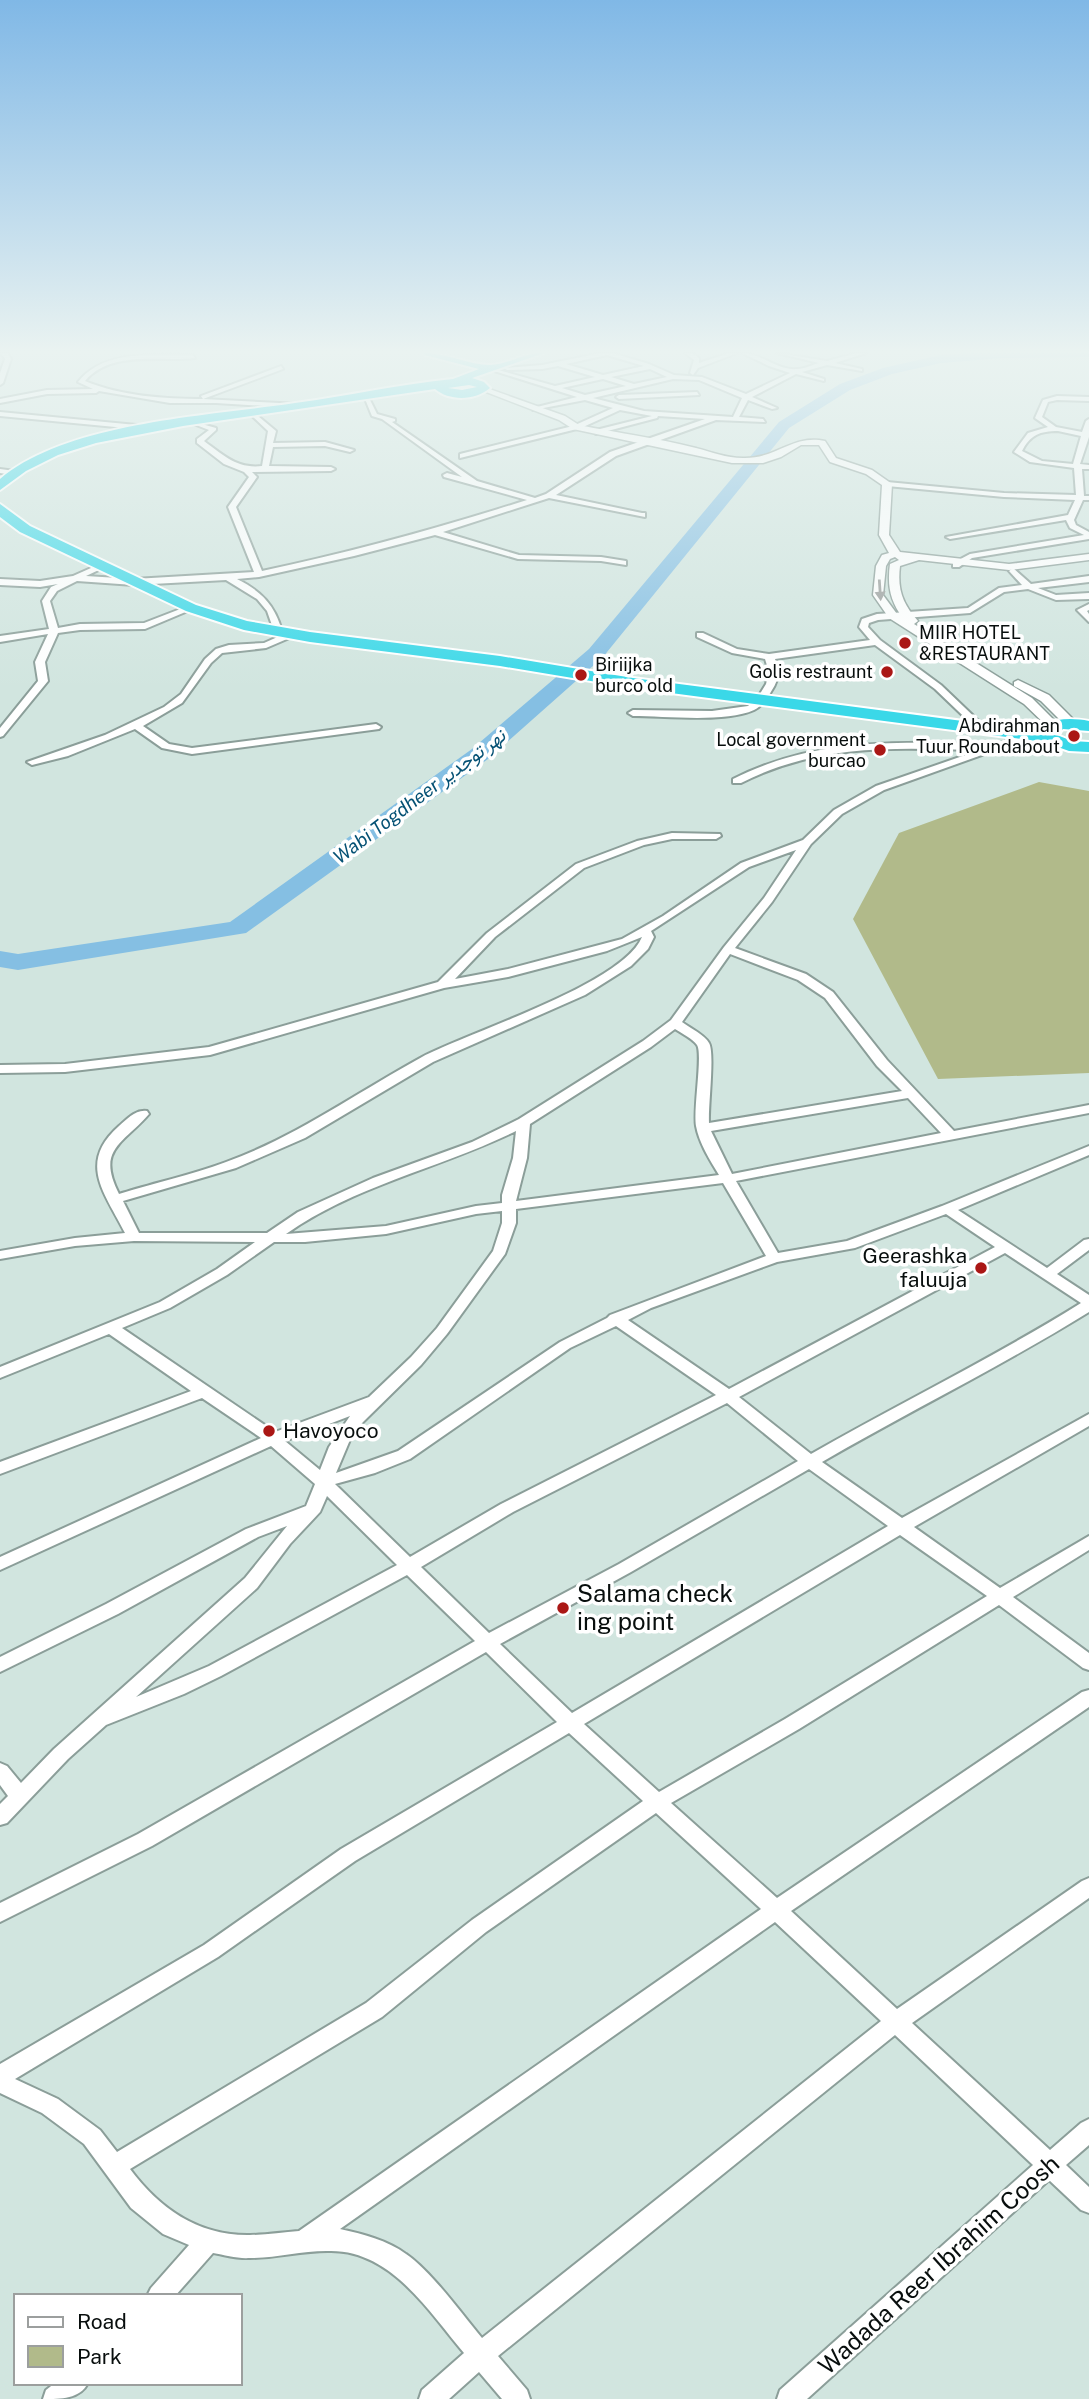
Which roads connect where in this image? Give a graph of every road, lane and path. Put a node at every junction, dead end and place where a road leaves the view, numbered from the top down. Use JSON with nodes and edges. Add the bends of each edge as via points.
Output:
{"nodes":[{"id":1,"x":29,"y":465,"type":"edge"},
{"id":2,"x":234,"y":465,"type":"edge"},
{"id":3,"x":266,"y":465,"type":"edge"},
{"id":4,"x":450,"y":465,"type":"edge"},
{"id":5,"x":594,"y":465,"type":"edge"},
{"id":6,"x":848,"y":465,"type":"edge"},
{"id":7,"x":1069,"y":465,"type":"edge"},
{"id":8,"x":1077,"y":466,"type":"junction"},
{"id":9,"x":1089,"y":467,"type":"edge"},
{"id":10,"x":265,"y":468,"type":"junction"},
{"id":11,"x":331,"y":469,"type":"dead end"},
{"id":12,"x":247,"y":470,"type":"junction"},
{"id":13,"x":447,"y":475,"type":"dead end"},
{"id":14,"x":3,"y":478,"type":"edge"},
{"id":15,"x":473,"y":481,"type":"junction"},
{"id":16,"x":887,"y":484,"type":"junction"},
{"id":17,"x":549,"y":496,"type":"junction"},
{"id":18,"x":1084,"y":498,"type":"edge"},
{"id":19,"x":535,"y":500,"type":"junction"},
{"id":20,"x":0,"y":508,"type":"edge"},
{"id":21,"x":642,"y":515,"type":"dead end"},
{"id":22,"x":1071,"y":517,"type":"junction"},
{"id":23,"x":435,"y":532,"type":"junction"},
{"id":24,"x":1089,"y":536,"type":"edge"},
{"id":25,"x":950,"y":537,"type":"dead end"},
{"id":26,"x":900,"y":557,"type":"junction"},
{"id":27,"x":1089,"y":557,"type":"edge"},
{"id":28,"x":622,"y":563,"type":"dead end"},
{"id":29,"x":958,"y":563,"type":"junction"},
{"id":30,"x":1089,"y":563,"type":"edge"},
{"id":31,"x":100,"y":566,"type":"junction"},
{"id":32,"x":1013,"y":571,"type":"junction"},
{"id":33,"x":258,"y":574,"type":"junction"},
{"id":34,"x":226,"y":577,"type":"junction"},
{"id":35,"x":76,"y":578,"type":"junction"},
{"id":36,"x":1089,"y":579,"type":"edge"},
{"id":37,"x":0,"y":582,"type":"edge"},
{"id":38,"x":134,"y":582,"type":"junction"},
{"id":39,"x":1026,"y":587,"type":"junction"},
{"id":40,"x":1089,"y":596,"type":"edge"},
{"id":41,"x":1089,"y":607,"type":"edge"},
{"id":42,"x":191,"y":608,"type":"junction"},
{"id":43,"x":893,"y":616,"type":"junction"},
{"id":44,"x":907,"y":617,"type":"junction"},
{"id":45,"x":1089,"y":619,"type":"edge"},
{"id":46,"x":54,"y":631,"type":"junction"},
{"id":47,"x":284,"y":632,"type":"junction"},
{"id":48,"x":700,"y":635,"type":"dead end"},
{"id":49,"x":0,"y":639,"type":"edge"},
{"id":50,"x":877,"y":642,"type":"junction"},
{"id":51,"x":769,"y":657,"type":"junction"},
{"id":52,"x":967,"y":659,"type":"junction"},
{"id":53,"x":1045,"y":698,"type":"junction"},
{"id":54,"x":760,"y":699,"type":"junction"},
{"id":55,"x":1028,"y":701,"type":"junction"},
{"id":56,"x":633,"y":713,"type":"dead end"},
{"id":57,"x":135,"y":725,"type":"junction"},
{"id":58,"x":1089,"y":726,"type":"edge"},
{"id":59,"x":376,"y":727,"type":"dead end"},
{"id":60,"x":1058,"y":729,"type":"junction"},
{"id":61,"x":983,"y":730,"type":"junction"},
{"id":62,"x":0,"y":734,"type":"edge"},
{"id":63,"x":1030,"y":737,"type":"junction"},
{"id":64,"x":992,"y":747,"type":"junction"},
{"id":65,"x":1089,"y":747,"type":"edge"},
{"id":66,"x":32,"y":762,"type":"dead end"},
{"id":67,"x":737,"y":780,"type":"dead end"},
{"id":68,"x":716,"y":835,"type":"dead end"},
{"id":69,"x":807,"y":842,"type":"junction"},
{"id":70,"x":645,"y":930,"type":"junction"},
{"id":71,"x":728,"y":949,"type":"junction"},
{"id":72,"x":442,"y":985,"type":"junction"},
{"id":73,"x":675,"y":1023,"type":"junction"},
{"id":74,"x":0,"y":1069,"type":"edge"},
{"id":75,"x":910,"y":1094,"type":"junction"},
{"id":76,"x":1089,"y":1109,"type":"edge"},
{"id":77,"x":142,"y":1114,"type":"dead end"},
{"id":78,"x":524,"y":1122,"type":"junction"},
{"id":79,"x":703,"y":1128,"type":"junction"},
{"id":80,"x":949,"y":1134,"type":"junction"},
{"id":81,"x":1089,"y":1150,"type":"edge"},
{"id":82,"x":730,"y":1178,"type":"junction"},
{"id":83,"x":116,"y":1199,"type":"junction"},
{"id":84,"x":510,"y":1208,"type":"junction"},
{"id":85,"x":947,"y":1209,"type":"junction"},
{"id":86,"x":134,"y":1237,"type":"junction"},
{"id":87,"x":270,"y":1237,"type":"junction"},
{"id":88,"x":1089,"y":1243,"type":"edge"},
{"id":89,"x":1004,"y":1248,"type":"junction"},
{"id":90,"x":0,"y":1255,"type":"edge"},
{"id":91,"x":774,"y":1258,"type":"junction"},
{"id":92,"x":1046,"y":1275,"type":"junction"},
{"id":93,"x":1089,"y":1303,"type":"edge"},
{"id":94,"x":615,"y":1318,"type":"junction"},
{"id":95,"x":112,"y":1329,"type":"junction"},
{"id":96,"x":0,"y":1373,"type":"edge"},
{"id":97,"x":202,"y":1392,"type":"junction"},
{"id":98,"x":384,"y":1394,"type":"junction"},
{"id":99,"x":728,"y":1396,"type":"junction"},
{"id":100,"x":1089,"y":1419,"type":"edge"},
{"id":101,"x":273,"y":1439,"type":"junction"},
{"id":102,"x":810,"y":1462,"type":"junction"},
{"id":103,"x":0,"y":1468,"type":"edge"},
{"id":104,"x":323,"y":1482,"type":"junction"},
{"id":105,"x":314,"y":1508,"type":"junction"},
{"id":106,"x":900,"y":1527,"type":"junction"},
{"id":107,"x":1089,"y":1542,"type":"edge"},
{"id":108,"x":0,"y":1564,"type":"edge"},
{"id":109,"x":408,"y":1567,"type":"junction"},
{"id":110,"x":999,"y":1595,"type":"junction"},
{"id":111,"x":487,"y":1643,"type":"junction"},
{"id":112,"x":1089,"y":1663,"type":"edge"},
{"id":113,"x":0,"y":1665,"type":"edge"},
{"id":114,"x":1089,"y":1697,"type":"edge"},
{"id":115,"x":98,"y":1720,"type":"junction"},
{"id":116,"x":571,"y":1724,"type":"junction"},
{"id":117,"x":0,"y":1771,"type":"edge"},
{"id":118,"x":19,"y":1795,"type":"junction"},
{"id":119,"x":657,"y":1802,"type":"junction"},
{"id":120,"x":0,"y":1817,"type":"edge"},
{"id":121,"x":1089,"y":1887,"type":"edge"},
{"id":122,"x":776,"y":1910,"type":"junction"},
{"id":123,"x":0,"y":1913,"type":"edge"},
{"id":124,"x":896,"y":2022,"type":"junction"},
{"id":125,"x":0,"y":2076,"type":"edge"},
{"id":126,"x":0,"y":2081,"type":"edge"},
{"id":127,"x":1089,"y":2130,"type":"edge"},
{"id":128,"x":1050,"y":2165,"type":"junction"},
{"id":129,"x":113,"y":2167,"type":"junction"},
{"id":130,"x":1089,"y":2202,"type":"edge"},
{"id":131,"x":208,"y":2241,"type":"junction"},
{"id":132,"x":304,"y":2241,"type":"junction"},
{"id":133,"x":161,"y":2294,"type":"edge"},
{"id":134,"x":480,"y":2355,"type":"junction"},
{"id":135,"x":73,"y":2385,"type":"edge"},
{"id":136,"x":55,"y":2399,"type":"edge"},
{"id":137,"x":431,"y":2399,"type":"edge"},
{"id":138,"x":518,"y":2399,"type":"edge"},
{"id":139,"x":789,"y":2399,"type":"edge"}],
"edges":[{"from":1,"to":14,"type":"highway"},
{"from":2,"to":12,"type":"street"},
{"from":3,"to":10,"type":"street"},
{"from":4,"to":15,"type":"street"},
{"from":5,"to":17,"type":"street"},
{"from":6,"to":16,"type":"street"},
{"from":7,"to":8,"type":"street"},
{"from":8,"to":9,"type":"street"},
{"from":8,"to":18,"type":"street"},
{"from":10,"to":11,"type":"street"},
{"from":10,"to":12,"type":"street"},
{"from":12,"to":33,"type":"street","via":[[253,477],[232,507]]},
{"from":13,"to":15,"type":"street"},
{"from":15,"to":19,"type":"street"},
{"from":16,"to":18,"type":"street"},
{"from":16,"to":26,"type":"street","via":[[882,530],[885,542]]},
{"from":17,"to":19,"type":"street"},
{"from":17,"to":21,"type":"street"},
{"from":18,"to":22,"type":"street"},
{"from":19,"to":23,"type":"street"},
{"from":20,"to":31,"type":"highway","via":[[11,521]]},
{"from":22,"to":24,"type":"street","via":[[1073,526]]},
{"from":22,"to":25,"type":"street"},
{"from":23,"to":28,"type":"street","via":[[518,558]]},
{"from":23,"to":33,"type":"street"},
{"from":24,"to":29,"type":"street","via":[[970,555]]},
{"from":26,"to":29,"type":"street"},
{"from":26,"to":43,"type":"street","one_way":true,"via":[[882,561],[878,595]]},
{"from":26,"to":44,"type":"street","via":[[895,564],[895,600]]},
{"from":27,"to":29,"type":"street","via":[[1025,566]]},
{"from":29,"to":32,"type":"street"},
{"from":30,"to":32,"type":"street"},
{"from":31,"to":35,"type":"street"},
{"from":31,"to":38,"type":"highway"},
{"from":32,"to":39,"type":"street"},
{"from":33,"to":34,"type":"street"},
{"from":34,"to":38,"type":"street"},
{"from":34,"to":47,"type":"street","via":[[264,600]]},
{"from":35,"to":37,"type":"street","via":[[40,584]]},
{"from":35,"to":38,"type":"street"},
{"from":35,"to":46,"type":"street","via":[[54,589],[46,601]]},
{"from":36,"to":39,"type":"street"},
{"from":38,"to":42,"type":"highway"},
{"from":39,"to":40,"type":"street","via":[[1045,595]]},
{"from":39,"to":44,"type":"street","via":[[992,593],[974,609]]},
{"from":41,"to":45,"type":"street","via":[[1081,610]]},
{"from":42,"to":46,"type":"street","via":[[145,626]]},
{"from":42,"to":47,"type":"highway"},
{"from":43,"to":44,"type":"street"},
{"from":43,"to":50,"type":"street","via":[[864,621],[863,627]]},
{"from":43,"to":52,"type":"street"},
{"from":44,"to":52,"type":"street"},
{"from":46,"to":49,"type":"street"},
{"from":46,"to":62,"type":"street","via":[[40,662],[43,681]]},
{"from":47,"to":54,"type":"highway"},
{"from":47,"to":57,"type":"street","via":[[274,643],[217,652],[179,701]]},
{"from":48,"to":51,"type":"street","via":[[735,650]]},
{"from":50,"to":51,"type":"street"},
{"from":50,"to":61,"type":"street","via":[[938,687]]},
{"from":51,"to":54,"type":"street","via":[[773,679]]},
{"from":52,"to":53,"type":"street"},
{"from":52,"to":55,"type":"street"},
{"from":53,"to":55,"type":"street"},
{"from":53,"to":60,"type":"street"},
{"from":54,"to":56,"type":"street","via":[[740,712]]},
{"from":54,"to":61,"type":"highway"},
{"from":55,"to":60,"type":"street"},
{"from":57,"to":59,"type":"street","via":[[166,746],[192,751]]},
{"from":57,"to":66,"type":"street"},
{"from":58,"to":60,"type":"highway"},
{"from":60,"to":63,"type":"highway"},
{"from":60,"to":65,"type":"highway","via":[[1069,746]]},
{"from":61,"to":63,"type":"highway"},
{"from":63,"to":64,"type":"street"},
{"from":64,"to":67,"type":"street","via":[[909,744],[838,750],[782,761]]},
{"from":64,"to":69,"type":"street","via":[[880,788],[838,812]]},
{"from":68,"to":72,"type":"street","via":[[672,836],[641,843],[580,866],[491,935]]},
{"from":69,"to":70,"type":"street","via":[[745,865]]},
{"from":69,"to":71,"type":"street"},
{"from":70,"to":72,"type":"street","via":[[603,949],[508,974]]},
{"from":70,"to":83,"type":"street","via":[[644,947],[598,982],[428,1059],[300,1135],[231,1166]]},
{"from":71,"to":73,"type":"street"},
{"from":71,"to":75,"type":"street","via":[[802,977],[829,995]]},
{"from":72,"to":74,"type":"street","via":[[210,1051],[65,1068]]},
{"from":73,"to":78,"type":"street"},
{"from":73,"to":79,"type":"street","via":[[703,1043],[706,1054]]},
{"from":75,"to":79,"type":"street"},
{"from":75,"to":80,"type":"street"},
{"from":76,"to":80,"type":"street"},
{"from":77,"to":83,"type":"street","via":[[117,1133],[102,1154],[104,1176]]},
{"from":78,"to":84,"type":"street"},
{"from":78,"to":87,"type":"street","via":[[342,1197]]},
{"from":79,"to":82,"type":"street"},
{"from":80,"to":82,"type":"street"},
{"from":81,"to":85,"type":"street"},
{"from":82,"to":84,"type":"street"},
{"from":82,"to":91,"type":"street"},
{"from":83,"to":86,"type":"street"},
{"from":84,"to":87,"type":"street","via":[[476,1210],[343,1236]]},
{"from":84,"to":98,"type":"street","via":[[500,1251],[442,1331]]},
{"from":85,"to":89,"type":"street"},
{"from":85,"to":91,"type":"street","via":[[850,1245]]},
{"from":86,"to":87,"type":"street"},
{"from":86,"to":90,"type":"street"},
{"from":87,"to":95,"type":"street","via":[[197,1287]]},
{"from":88,"to":92,"type":"street"},
{"from":89,"to":92,"type":"street"},
{"from":89,"to":99,"type":"street"},
{"from":91,"to":94,"type":"street"},
{"from":92,"to":93,"type":"street"},
{"from":93,"to":102,"type":"street","via":[[1018,1349]]},
{"from":94,"to":99,"type":"street"},
{"from":94,"to":104,"type":"street","via":[[565,1345],[404,1455]]},
{"from":95,"to":96,"type":"street"},
{"from":95,"to":97,"type":"street"},
{"from":97,"to":101,"type":"street"},
{"from":97,"to":103,"type":"street"},
{"from":98,"to":101,"type":"street"},
{"from":98,"to":104,"type":"street","via":[[346,1432]]},
{"from":99,"to":102,"type":"street"},
{"from":99,"to":109,"type":"street","via":[[507,1508]]},
{"from":100,"to":106,"type":"street"},
{"from":101,"to":104,"type":"street"},
{"from":101,"to":108,"type":"street"},
{"from":102,"to":106,"type":"street"},
{"from":102,"to":111,"type":"street"},
{"from":104,"to":105,"type":"street"},
{"from":104,"to":109,"type":"street"},
{"from":105,"to":113,"type":"street","via":[[252,1534]]},
{"from":105,"to":115,"type":"street","via":[[251,1583]]},
{"from":106,"to":110,"type":"street"},
{"from":106,"to":116,"type":"street"},
{"from":107,"to":110,"type":"street"},
{"from":109,"to":111,"type":"street"},
{"from":109,"to":115,"type":"street","via":[[215,1671]]},
{"from":110,"to":112,"type":"street"},
{"from":110,"to":119,"type":"street"},
{"from":111,"to":116,"type":"street"},
{"from":111,"to":123,"type":"street","via":[[145,1840]]},
{"from":114,"to":122,"type":"street"},
{"from":115,"to":118,"type":"street"},
{"from":116,"to":119,"type":"street"},
{"from":116,"to":125,"type":"street","via":[[348,1855],[211,1951]]},
{"from":117,"to":118,"type":"street"},
{"from":118,"to":120,"type":"street"},
{"from":119,"to":122,"type":"street"},
{"from":119,"to":129,"type":"street","via":[[479,1926],[374,2010]]},
{"from":121,"to":124,"type":"street"},
{"from":122,"to":124,"type":"street"},
{"from":122,"to":132,"type":"street"},
{"from":124,"to":128,"type":"street"},
{"from":124,"to":134,"type":"street"},
{"from":126,"to":129,"type":"street","via":[[50,2106],[92,2137]]},
{"from":127,"to":128,"type":"street","name":"Wadada Reer Ibrahim Coosh"},
{"from":128,"to":130,"type":"street"},
{"from":128,"to":139,"type":"street","name":"Wadada Reer Ibrahim Coosh"},
{"from":129,"to":131,"type":"street","via":[[139,2200],[171,2226]]},
{"from":131,"to":132,"type":"street","via":[[248,2247]]},
{"from":131,"to":133,"type":"street"},
{"from":132,"to":134,"type":"street","via":[[333,2239],[368,2247],[398,2262]]},
{"from":134,"to":137,"type":"street"},
{"from":134,"to":138,"type":"street"},
{"from":135,"to":136,"type":"street"}]}
